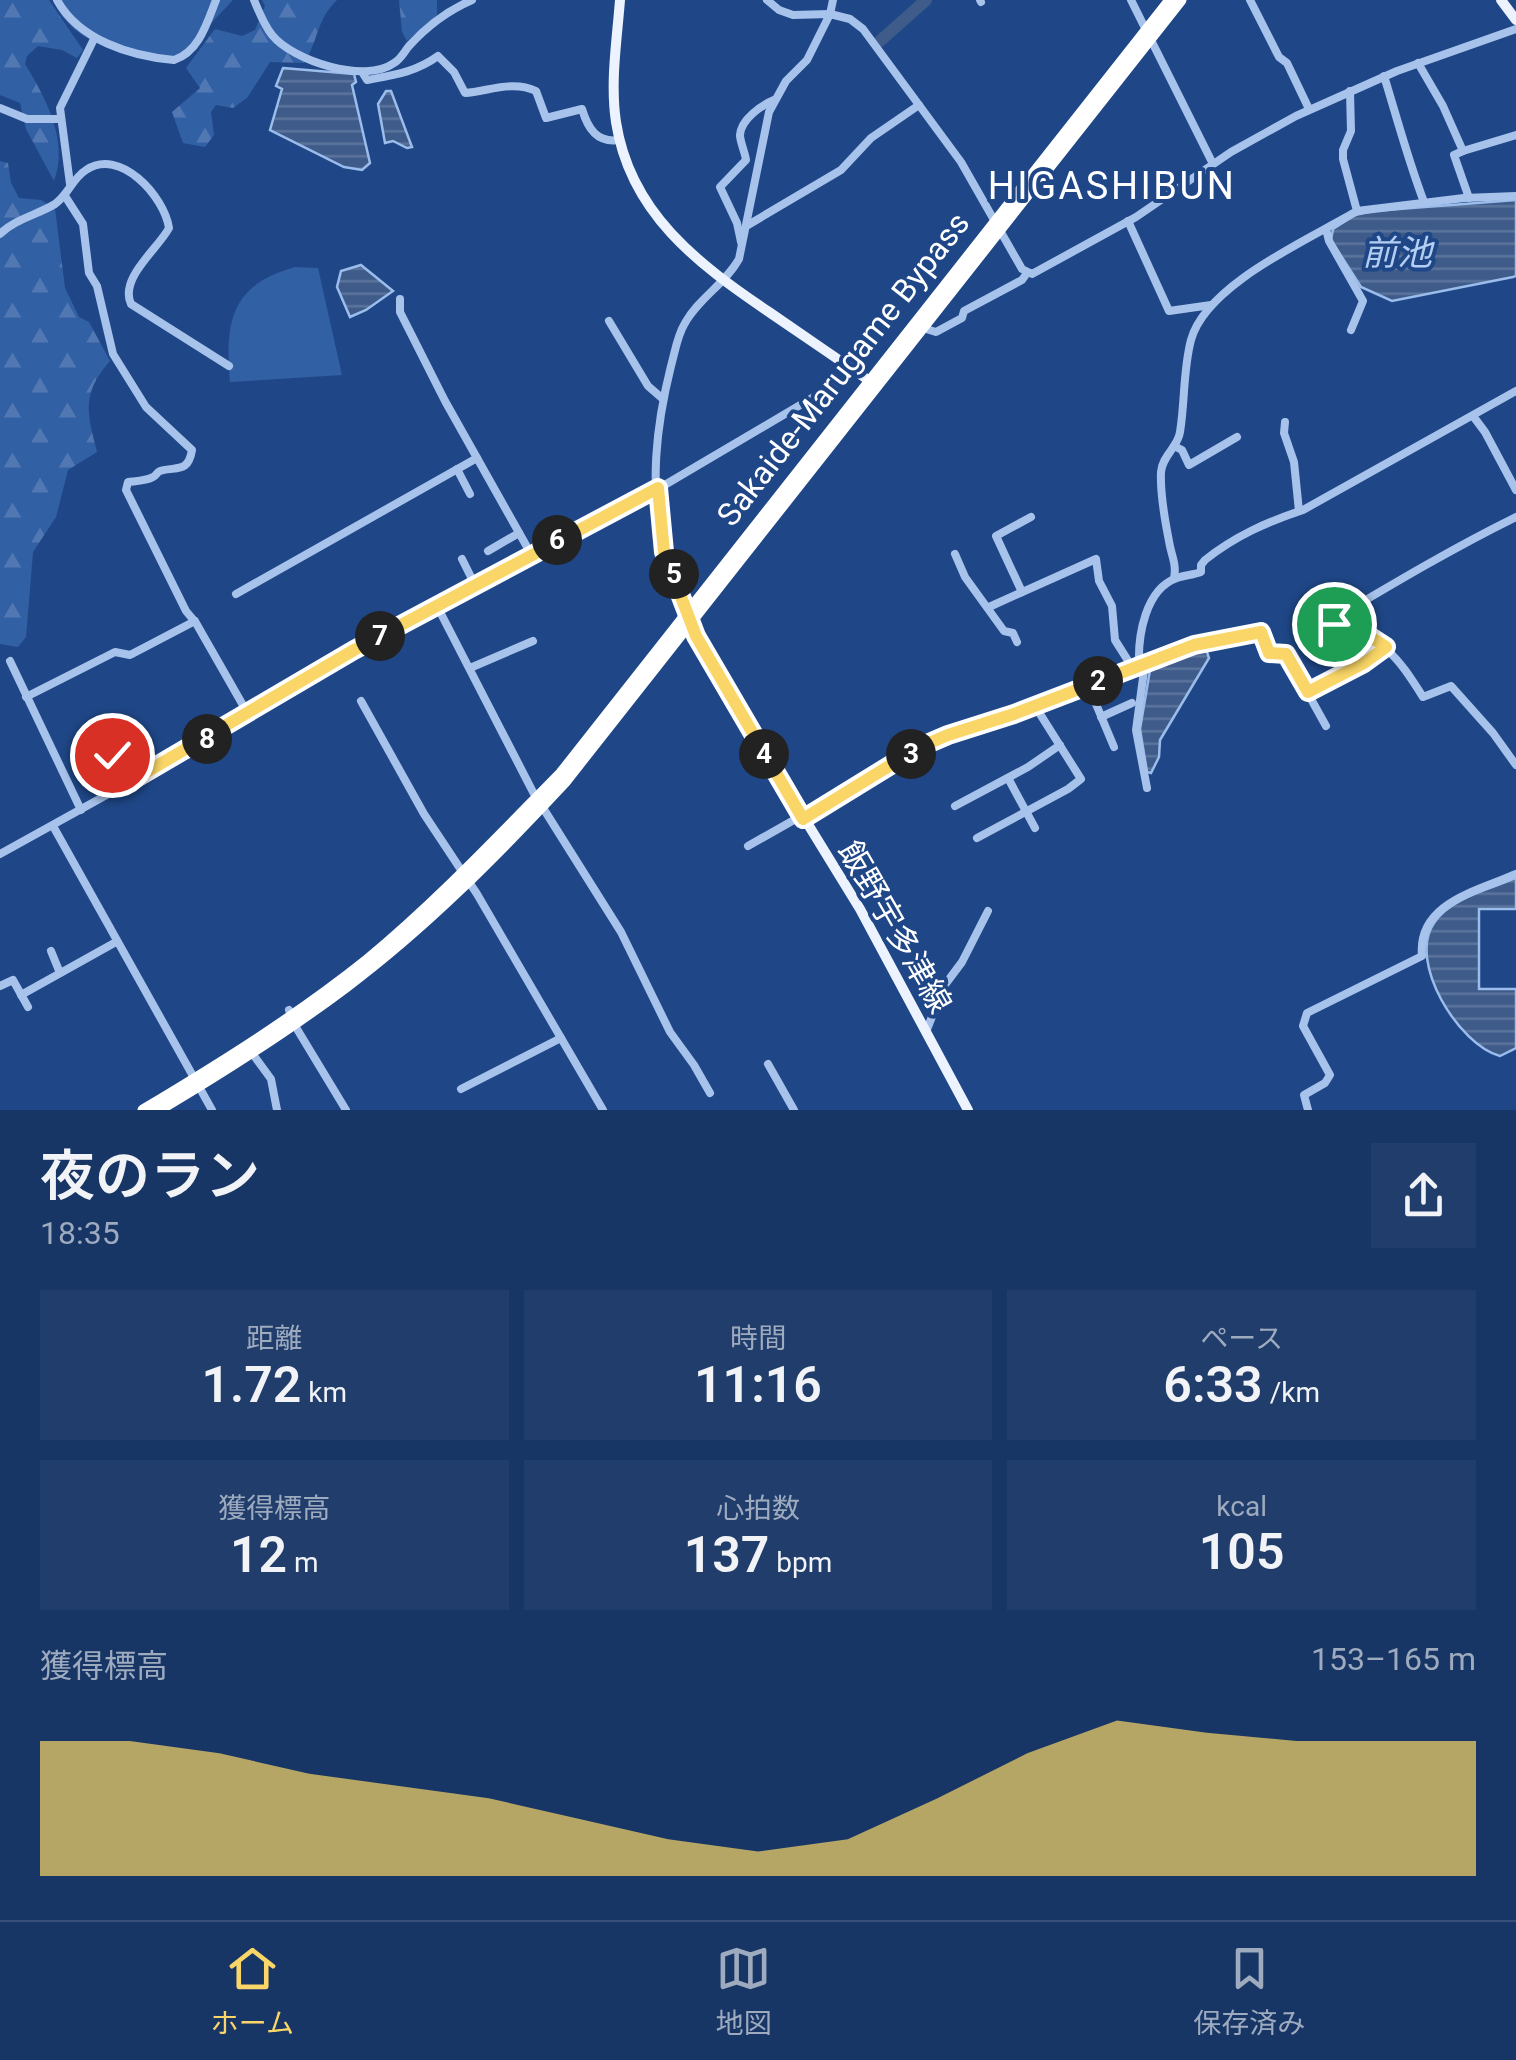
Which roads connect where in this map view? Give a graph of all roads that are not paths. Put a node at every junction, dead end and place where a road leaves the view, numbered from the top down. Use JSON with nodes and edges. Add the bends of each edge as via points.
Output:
{"nodes":[{"id":1,"x":57,"y":0,"type":"edge"},
{"id":2,"x":216,"y":0,"type":"edge"},
{"id":3,"x":254,"y":0,"type":"edge"},
{"id":4,"x":472,"y":0,"type":"edge"},
{"id":5,"x":620,"y":0,"type":"edge"},
{"id":6,"x":767,"y":0,"type":"edge"},
{"id":7,"x":833,"y":0,"type":"edge"},
{"id":8,"x":1131,"y":0,"type":"edge"},
{"id":9,"x":1170,"y":0,"type":"edge"},
{"id":10,"x":1181,"y":0,"type":"edge"},
{"id":11,"x":1250,"y":0,"type":"edge"},
{"id":12,"x":1501,"y":0,"type":"edge"},
{"id":13,"x":830,"y":14,"type":"junction"},
{"id":14,"x":1516,"y":20,"type":"edge"},
{"id":15,"x":1516,"y":29,"type":"edge"},
{"id":16,"x":1148,"y":33,"type":"junction"},
{"id":17,"x":94,"y":39,"type":"junction"},
{"id":18,"x":1418,"y":62,"type":"junction"},
{"id":19,"x":362,"y":72,"type":"junction"},
{"id":20,"x":1384,"y":76,"type":"junction"},
{"id":21,"x":1350,"y":91,"type":"junction"},
{"id":22,"x":774,"y":100,"type":"junction"},
{"id":23,"x":919,"y":105,"type":"junction"},
{"id":24,"x":0,"y":108,"type":"edge"},
{"id":25,"x":1309,"y":110,"type":"junction"},
{"id":26,"x":60,"y":118,"type":"junction"},
{"id":27,"x":1516,"y":136,"type":"edge"},
{"id":28,"x":619,"y":140,"type":"junction"},
{"id":29,"x":1463,"y":151,"type":"junction"},
{"id":30,"x":1212,"y":164,"type":"junction"},
{"id":31,"x":70,"y":184,"type":"junction"},
{"id":32,"x":65,"y":196,"type":"junction"},
{"id":33,"x":1516,"y":196,"type":"edge"},
{"id":34,"x":1469,"y":198,"type":"junction"},
{"id":35,"x":1424,"y":202,"type":"junction"},
{"id":36,"x":1357,"y":211,"type":"junction"},
{"id":37,"x":1128,"y":222,"type":"junction"},
{"id":38,"x":748,"y":225,"type":"junction"},
{"id":39,"x":996,"y":225,"type":"junction"},
{"id":40,"x":1326,"y":229,"type":"junction"},
{"id":41,"x":0,"y":234,"type":"edge"},
{"id":42,"x":742,"y":246,"type":"junction"},
{"id":43,"x":1027,"y":272,"type":"junction"},
{"id":44,"x":724,"y":281,"type":"junction"},
{"id":45,"x":400,"y":299,"type":"dead end"},
{"id":46,"x":1212,"y":304,"type":"junction"},
{"id":47,"x":609,"y":321,"type":"dead end"},
{"id":48,"x":923,"y":328,"type":"junction"},
{"id":49,"x":1351,"y":330,"type":"dead end"},
{"id":50,"x":229,"y":366,"type":"dead end"},
{"id":51,"x":856,"y":372,"type":"junction"},
{"id":52,"x":873,"y":383,"type":"junction"},
{"id":53,"x":1516,"y":391,"type":"edge"},
{"id":54,"x":663,"y":399,"type":"junction"},
{"id":55,"x":1474,"y":416,"type":"junction"},
{"id":56,"x":1285,"y":422,"type":"dead end"},
{"id":57,"x":1237,"y":437,"type":"dead end"},
{"id":58,"x":1174,"y":446,"type":"junction"},
{"id":59,"x":477,"y":458,"type":"junction"},
{"id":60,"x":457,"y":469,"type":"junction"},
{"id":61,"x":658,"y":488,"type":"junction"},
{"id":62,"x":1516,"y":490,"type":"edge"},
{"id":63,"x":470,"y":494,"type":"dead end"},
{"id":64,"x":1298,"y":511,"type":"junction"},
{"id":65,"x":1031,"y":517,"type":"dead end"},
{"id":66,"x":1516,"y":517,"type":"edge"},
{"id":67,"x":519,"y":533,"type":"junction"},
{"id":68,"x":488,"y":550,"type":"dead end"},
{"id":69,"x":531,"y":554,"type":"junction"},
{"id":70,"x":956,"y":554,"type":"dead end"},
{"id":71,"x":462,"y":559,"type":"dead end"},
{"id":72,"x":1174,"y":578,"type":"junction"},
{"id":73,"x":475,"y":585,"type":"junction"},
{"id":74,"x":1022,"y":592,"type":"junction"},
{"id":75,"x":236,"y":594,"type":"dead end"},
{"id":76,"x":437,"y":606,"type":"junction"},
{"id":77,"x":989,"y":607,"type":"junction"},
{"id":78,"x":690,"y":618,"type":"junction"},
{"id":79,"x":195,"y":621,"type":"junction"},
{"id":80,"x":534,"y":640,"type":"dead end"},
{"id":81,"x":1017,"y":642,"type":"dead end"},
{"id":82,"x":1386,"y":647,"type":"junction"},
{"id":83,"x":10,"y":661,"type":"dead end"},
{"id":84,"x":1139,"y":664,"type":"junction"},
{"id":85,"x":470,"y":668,"type":"junction"},
{"id":86,"x":1088,"y":685,"type":"junction"},
{"id":87,"x":1308,"y":692,"type":"junction"},
{"id":88,"x":26,"y":697,"type":"junction"},
{"id":89,"x":361,"y":701,"type":"dead end"},
{"id":90,"x":1132,"y":703,"type":"dead end"},
{"id":91,"x":1035,"y":706,"type":"junction"},
{"id":92,"x":248,"y":714,"type":"junction"},
{"id":93,"x":1101,"y":716,"type":"junction"},
{"id":94,"x":1326,"y":726,"type":"dead end"},
{"id":95,"x":88,"y":737,"type":"dead end"},
{"id":96,"x":1060,"y":745,"type":"junction"},
{"id":97,"x":1114,"y":748,"type":"dead end"},
{"id":98,"x":108,"y":752,"type":"junction"},
{"id":99,"x":88,"y":763,"type":"dead end"},
{"id":100,"x":1516,"y":765,"type":"edge"},
{"id":101,"x":1008,"y":778,"type":"junction"},
{"id":102,"x":126,"y":784,"type":"junction"},
{"id":103,"x":1146,"y":788,"type":"dead end"},
{"id":104,"x":540,"y":802,"type":"junction"},
{"id":105,"x":955,"y":806,"type":"dead end"},
{"id":106,"x":81,"y":810,"type":"junction"},
{"id":107,"x":1026,"y":812,"type":"junction"},
{"id":108,"x":802,"y":817,"type":"junction"},
{"id":109,"x":53,"y":826,"type":"junction"},
{"id":110,"x":1035,"y":828,"type":"dead end"},
{"id":111,"x":977,"y":838,"type":"dead end"},
{"id":112,"x":748,"y":846,"type":"dead end"},
{"id":113,"x":0,"y":854,"type":"edge"},
{"id":114,"x":1516,"y":874,"type":"edge"},
{"id":115,"x":465,"y":877,"type":"junction"},
{"id":116,"x":988,"y":911,"type":"dead end"},
{"id":117,"x":116,"y":942,"type":"junction"},
{"id":118,"x":51,"y":951,"type":"dead end"},
{"id":119,"x":60,"y":973,"type":"junction"},
{"id":120,"x":0,"y":986,"type":"edge"},
{"id":121,"x":21,"y":995,"type":"junction"},
{"id":122,"x":28,"y":1008,"type":"dead end"},
{"id":123,"x":292,"y":1016,"type":"junction"},
{"id":124,"x":926,"y":1032,"type":"junction"},
{"id":125,"x":561,"y":1038,"type":"junction"},
{"id":126,"x":252,"y":1053,"type":"junction"},
{"id":127,"x":768,"y":1064,"type":"dead end"},
{"id":128,"x":197,"y":1083,"type":"junction"},
{"id":129,"x":461,"y":1089,"type":"dead end"},
{"id":130,"x":710,"y":1093,"type":"dead end"},
{"id":131,"x":143,"y":1110,"type":"edge"},
{"id":132,"x":160,"y":1110,"type":"edge"},
{"id":133,"x":212,"y":1110,"type":"edge"},
{"id":134,"x":277,"y":1110,"type":"edge"},
{"id":135,"x":346,"y":1110,"type":"edge"},
{"id":136,"x":603,"y":1110,"type":"edge"},
{"id":137,"x":794,"y":1110,"type":"edge"},
{"id":138,"x":968,"y":1110,"type":"edge"},
{"id":139,"x":1308,"y":1110,"type":"edge"}],
"edges":[{"from":1,"to":17,"type":"street","via":[[69,20]]},
{"from":2,"to":17,"type":"street","via":[[187,56],[162,59]]},
{"from":3,"to":19,"type":"street","via":[[274,38],[310,61]]},
{"from":4,"to":19,"type":"street","via":[[412,42],[399,61]]},
{"from":5,"to":28,"type":"main road","via":[[614,87]]},
{"from":6,"to":13,"type":"street","via":[[793,15]]},
{"from":7,"to":13,"type":"street"},
{"from":8,"to":16,"type":"street"},
{"from":9,"to":16,"type":"highway","name":"Sakaide-Marugame Bypass"},
{"from":10,"to":16,"type":"highway","name":"Sakaide-Marugame Bypass"},
{"from":11,"to":25,"type":"street"},
{"from":12,"to":14,"type":"main road"},
{"from":13,"to":22,"type":"street","via":[[807,60]]},
{"from":13,"to":23,"type":"street","via":[[863,29]]},
{"from":15,"to":18,"type":"street"},
{"from":16,"to":30,"type":"street"},
{"from":16,"to":39,"type":"highway","name":"Sakaide-Marugame Bypass"},
{"from":17,"to":26,"type":"street"},
{"from":18,"to":20,"type":"street"},
{"from":18,"to":29,"type":"street"},
{"from":19,"to":28,"type":"street","via":[[368,80],[396,75],[438,56],[465,93],[527,87],[536,92],[546,118],[582,109],[598,138]]},
{"from":20,"to":21,"type":"street"},
{"from":20,"to":35,"type":"street"},
{"from":21,"to":25,"type":"street"},
{"from":21,"to":36,"type":"street","via":[[1343,159]]},
{"from":22,"to":38,"type":"street"},
{"from":22,"to":42,"type":"street","via":[[744,127],[746,160],[720,187]]},
{"from":23,"to":38,"type":"street","via":[[840,170]]},
{"from":23,"to":39,"type":"street"},
{"from":24,"to":26,"type":"street","via":[[27,119]]},
{"from":25,"to":30,"type":"street"},
{"from":26,"to":31,"type":"street"},
{"from":27,"to":29,"type":"street"},
{"from":28,"to":44,"type":"main road","via":[[638,190],[666,230]]},
{"from":29,"to":34,"type":"street","via":[[1454,155]]},
{"from":30,"to":37,"type":"street"},
{"from":31,"to":32,"type":"street"},
{"from":31,"to":50,"type":"street","via":[[95,164],[115,163],[138,179],[170,228],[127,296]]},
{"from":32,"to":41,"type":"street"},
{"from":32,"to":79,"type":"street","via":[[83,224],[89,273],[113,354],[146,406],[192,450],[184,466],[128,482],[126,490]]},
{"from":33,"to":34,"type":"street"},
{"from":34,"to":35,"type":"street"},
{"from":35,"to":36,"type":"street"},
{"from":36,"to":40,"type":"street"},
{"from":37,"to":43,"type":"street"},
{"from":37,"to":46,"type":"street","via":[[1169,311]]},
{"from":38,"to":42,"type":"street"},
{"from":39,"to":43,"type":"street"},
{"from":39,"to":48,"type":"highway","name":"Sakaide-Marugame Bypass"},
{"from":39,"to":52,"type":"highway","name":"Sakaide-Marugame Bypass"},
{"from":40,"to":46,"type":"street"},
{"from":40,"to":49,"type":"street","via":[[1362,298]]},
{"from":42,"to":44,"type":"street"},
{"from":43,"to":48,"type":"street","via":[[962,318],[936,332]]},
{"from":44,"to":51,"type":"main road"},
{"from":44,"to":54,"type":"street","via":[[683,326]]},
{"from":45,"to":59,"type":"street","via":[[400,312]]},
{"from":46,"to":58,"type":"street","via":[[1191,338]]},
{"from":47,"to":54,"type":"street"},
{"from":48,"to":52,"type":"highway","name":"Sakaide-Marugame Bypass"},
{"from":51,"to":52,"type":"main road"},
{"from":51,"to":61,"type":"street"},
{"from":52,"to":78,"type":"highway","name":"Sakaide-Marugame Bypass"},
{"from":53,"to":55,"type":"street"},
{"from":54,"to":61,"type":"street","via":[[655,442]]},
{"from":55,"to":62,"type":"street"},
{"from":55,"to":64,"type":"street"},
{"from":56,"to":64,"type":"street"},
{"from":57,"to":58,"type":"street","via":[[1188,464]]},
{"from":58,"to":72,"type":"street","via":[[1161,472]]},
{"from":59,"to":60,"type":"street"},
{"from":59,"to":67,"type":"street"},
{"from":60,"to":63,"type":"street"},
{"from":60,"to":75,"type":"street"},
{"from":61,"to":69,"type":"street"},
{"from":61,"to":78,"type":"street","via":[[664,552]]},
{"from":64,"to":72,"type":"street","via":[[1219,549],[1201,572]]},
{"from":65,"to":74,"type":"street","via":[[996,536]]},
{"from":66,"to":82,"type":"street","via":[[1335,620],[1336,627]]},
{"from":67,"to":68,"type":"street"},
{"from":67,"to":69,"type":"street"},
{"from":69,"to":73,"type":"street"},
{"from":70,"to":77,"type":"street"},
{"from":71,"to":73,"type":"street"},
{"from":72,"to":84,"type":"street","via":[[1139,626]]},
{"from":73,"to":76,"type":"street"},
{"from":74,"to":77,"type":"street"},
{"from":74,"to":84,"type":"street","via":[[1096,559],[1115,640]]},
{"from":76,"to":85,"type":"street"},
{"from":76,"to":92,"type":"street"},
{"from":77,"to":81,"type":"street"},
{"from":78,"to":104,"type":"highway","name":"Sakaide-Marugame Bypass"},
{"from":78,"to":108,"type":"main road","name":"飯野宇多津線"},
{"from":79,"to":88,"type":"street"},
{"from":79,"to":92,"type":"street"},
{"from":80,"to":85,"type":"street"},
{"from":82,"to":87,"type":"street"},
{"from":82,"to":100,"type":"street","via":[[1423,697],[1451,686]]},
{"from":83,"to":88,"type":"street"},
{"from":84,"to":86,"type":"street"},
{"from":84,"to":87,"type":"street","via":[[1261,632],[1269,653],[1286,654]]},
{"from":84,"to":103,"type":"street","via":[[1136,730]]},
{"from":85,"to":104,"type":"street"},
{"from":86,"to":91,"type":"street"},
{"from":86,"to":93,"type":"street"},
{"from":87,"to":94,"type":"street"},
{"from":88,"to":106,"type":"street"},
{"from":89,"to":115,"type":"street"},
{"from":90,"to":93,"type":"street"},
{"from":91,"to":96,"type":"street"},
{"from":91,"to":108,"type":"street","via":[[920,747]]},
{"from":92,"to":102,"type":"street"},
{"from":93,"to":97,"type":"street"},
{"from":95,"to":98,"type":"street"},
{"from":96,"to":101,"type":"street"},
{"from":96,"to":107,"type":"street","via":[[1081,779]]},
{"from":98,"to":99,"type":"street"},
{"from":98,"to":102,"type":"street"},
{"from":101,"to":105,"type":"street"},
{"from":101,"to":107,"type":"street"},
{"from":102,"to":106,"type":"street"},
{"from":104,"to":115,"type":"highway","name":"Sakaide-Marugame Bypass"},
{"from":104,"to":130,"type":"street"},
{"from":106,"to":109,"type":"street"},
{"from":107,"to":110,"type":"street"},
{"from":107,"to":111,"type":"street"},
{"from":108,"to":112,"type":"street"},
{"from":108,"to":124,"type":"main road","name":"飯野宇多津線"},
{"from":109,"to":113,"type":"street"},
{"from":109,"to":117,"type":"street"},
{"from":114,"to":139,"type":"street","via":[[1438,911],[1426,928],[1422,956],[1307,1013],[1302,1026],[1330,1075],[1304,1095]]},
{"from":115,"to":123,"type":"highway","name":"Sakaide-Marugame Bypass"},
{"from":115,"to":125,"type":"street"},
{"from":116,"to":124,"type":"street"},
{"from":117,"to":119,"type":"street"},
{"from":117,"to":128,"type":"street"},
{"from":118,"to":119,"type":"street"},
{"from":119,"to":121,"type":"street"},
{"from":120,"to":121,"type":"street","via":[[13,980]]},
{"from":121,"to":122,"type":"street"},
{"from":123,"to":126,"type":"highway","name":"Sakaide-Marugame Bypass"},
{"from":123,"to":128,"type":"highway","name":"Sakaide-Marugame Bypass"},
{"from":123,"to":135,"type":"street"},
{"from":124,"to":138,"type":"main road","name":"飯野宇多津線"},
{"from":125,"to":129,"type":"street"},
{"from":125,"to":136,"type":"street"},
{"from":126,"to":128,"type":"highway","name":"Sakaide-Marugame Bypass"},
{"from":126,"to":134,"type":"street","via":[[271,1079]]},
{"from":127,"to":137,"type":"street"},
{"from":128,"to":131,"type":"highway","name":"Sakaide-Marugame Bypass"},
{"from":128,"to":132,"type":"highway","name":"Sakaide-Marugame Bypass"},
{"from":128,"to":133,"type":"street"}]}
